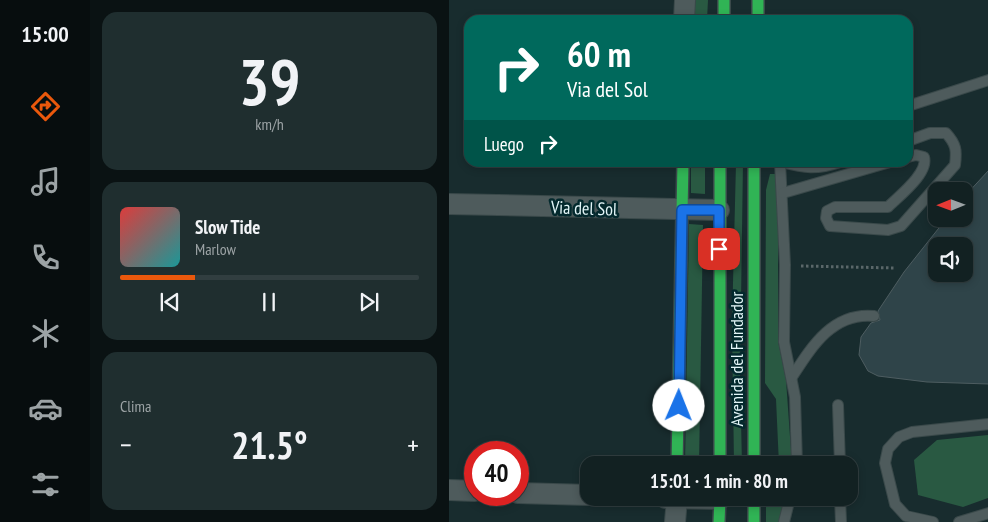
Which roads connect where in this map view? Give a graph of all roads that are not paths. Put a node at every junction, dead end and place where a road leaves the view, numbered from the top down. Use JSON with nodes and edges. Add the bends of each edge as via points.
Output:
{"nodes":[{"id":1,"x":685,"y":0,"type":"edge"},
{"id":2,"x":725,"y":0,"type":"edge"},
{"id":3,"x":758,"y":0,"type":"edge"},
{"id":4,"x":684,"y":15,"type":"edge"},
{"id":5,"x":724,"y":15,"type":"edge"},
{"id":6,"x":758,"y":15,"type":"edge"},
{"id":7,"x":988,"y":80,"type":"edge"},
{"id":8,"x":913,"y":104,"type":"edge"},
{"id":9,"x":913,"y":139,"type":"edge"},
{"id":10,"x":913,"y":156,"type":"edge"},
{"id":11,"x":683,"y":167,"type":"edge"},
{"id":12,"x":720,"y":167,"type":"edge"},
{"id":13,"x":754,"y":167,"type":"edge"},
{"id":14,"x":781,"y":167,"type":"edge"},
{"id":15,"x":873,"y":167,"type":"edge"},
{"id":16,"x":783,"y":193,"type":"junction"},
{"id":17,"x":449,"y":204,"type":"edge"},
{"id":18,"x":682,"y":210,"type":"junction"},
{"id":19,"x":719,"y":210,"type":"junction"},
{"id":20,"x":875,"y":316,"type":"dead end"},
{"id":21,"x":792,"y":377,"type":"junction"},
{"id":22,"x":838,"y":405,"type":"dead end"},
{"id":23,"x":988,"y":424,"type":"edge"},
{"id":24,"x":677,"y":456,"type":"edge"},
{"id":25,"x":719,"y":456,"type":"edge"},
{"id":26,"x":754,"y":456,"type":"edge"},
{"id":27,"x":797,"y":456,"type":"edge"},
{"id":28,"x":840,"y":456,"type":"edge"},
{"id":29,"x":449,"y":490,"type":"edge"},
{"id":30,"x":464,"y":491,"type":"edge"},
{"id":31,"x":529,"y":493,"type":"edge"},
{"id":32,"x":580,"y":495,"type":"edge"},
{"id":33,"x":676,"y":506,"type":"edge"},
{"id":34,"x":720,"y":506,"type":"edge"},
{"id":35,"x":754,"y":506,"type":"edge"},
{"id":36,"x":788,"y":506,"type":"edge"},
{"id":37,"x":840,"y":506,"type":"edge"},
{"id":38,"x":988,"y":513,"type":"edge"},
{"id":39,"x":675,"y":522,"type":"edge"},
{"id":40,"x":719,"y":522,"type":"edge"},
{"id":41,"x":754,"y":522,"type":"edge"},
{"id":42,"x":784,"y":522,"type":"edge"},
{"id":43,"x":841,"y":522,"type":"edge"},
{"id":44,"x":933,"y":522,"type":"edge"},
{"id":45,"x":959,"y":522,"type":"edge"}],
"edges":[{"from":1,"to":4,"type":"street"},
{"from":2,"to":5,"type":"main road"},
{"from":3,"to":6,"type":"main road"},
{"from":7,"to":8,"type":"lane"},
{"from":9,"to":10,"type":"lane","via":[[931,133],[946,133],[955,143],[957,153],[955,165],[901,226],[888,230],[830,226],[825,218],[827,211],[835,207],[888,207],[923,172],[924,157]]},
{"from":11,"to":18,"type":"main road"},
{"from":12,"to":19,"type":"main road","name":"Avenida del Fundador"},
{"from":13,"to":26,"type":"main road","name":"Avenida del Fundador"},
{"from":14,"to":16,"type":"lane"},
{"from":15,"to":16,"type":"lane"},
{"from":16,"to":21,"type":"lane","via":[[784,342]]},
{"from":17,"to":18,"type":"street","name":"Via del Sol"},
{"from":18,"to":19,"type":"street","name":"Via del Sol"},
{"from":18,"to":24,"type":"main road"},
{"from":19,"to":25,"type":"main road","name":"Avenida del Fundador"},
{"from":20,"to":21,"type":"lane","via":[[848,319],[827,331]]},
{"from":21,"to":27,"type":"lane"},
{"from":22,"to":28,"type":"lane"},
{"from":23,"to":44,"type":"lane","via":[[913,432],[899,437],[888,449],[885,463],[895,504],[906,516]]},
{"from":29,"to":30,"type":"street"},
{"from":31,"to":32,"type":"street"},
{"from":33,"to":39,"type":"street"},
{"from":34,"to":40,"type":"main road"},
{"from":35,"to":41,"type":"main road"},
{"from":36,"to":42,"type":"lane"},
{"from":37,"to":43,"type":"lane"},
{"from":38,"to":45,"type":"lane"}]}
